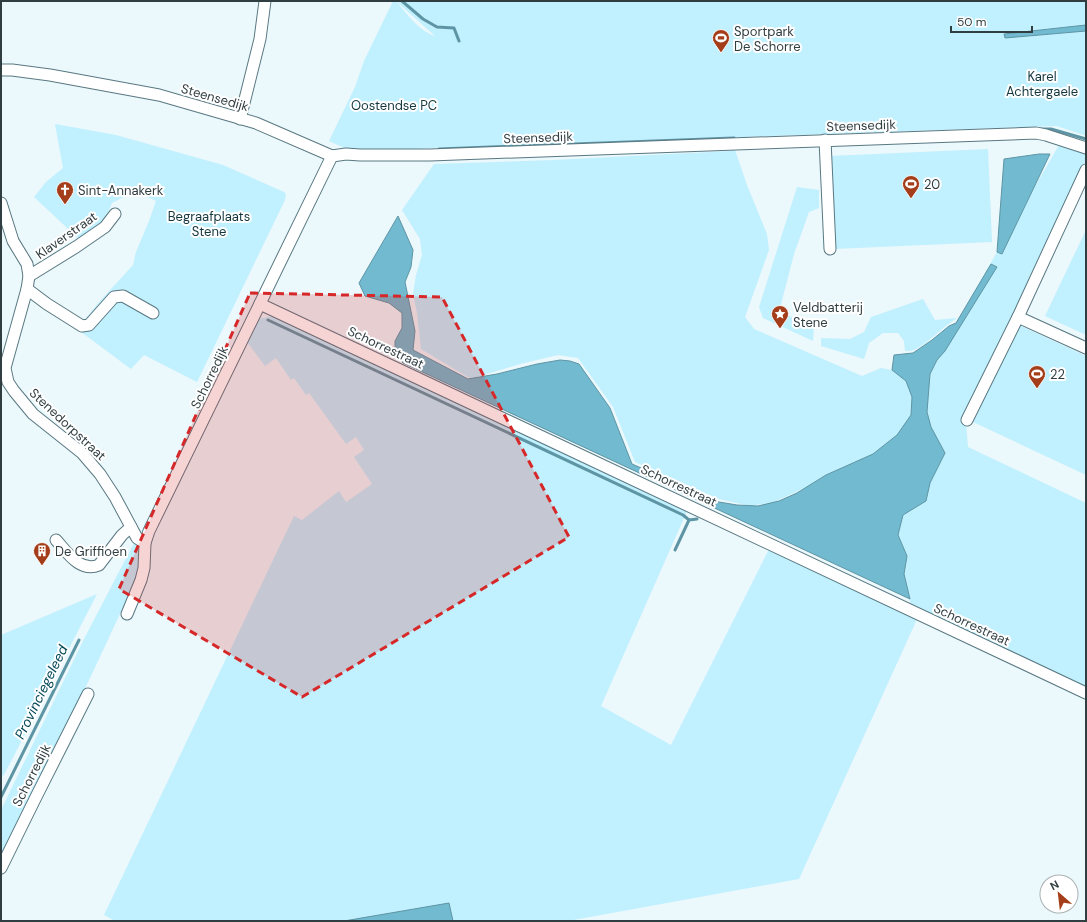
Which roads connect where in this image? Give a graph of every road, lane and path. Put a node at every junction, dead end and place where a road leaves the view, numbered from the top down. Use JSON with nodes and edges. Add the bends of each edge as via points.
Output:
{"nodes":[{"id":1,"x":265,"y":1,"type":"edge"},
{"id":2,"x":1,"y":70,"type":"edge"},
{"id":3,"x":240,"y":119,"type":"junction"},
{"id":4,"x":825,"y":140,"type":"junction"},
{"id":5,"x":1086,"y":148,"type":"edge"},
{"id":6,"x":332,"y":156,"type":"junction"},
{"id":7,"x":1086,"y":170,"type":"edge"},
{"id":8,"x":1,"y":203,"type":"edge"},
{"id":9,"x":115,"y":214,"type":"dead end"},
{"id":10,"x":830,"y":249,"type":"dead end"},
{"id":11,"x":29,"y":276,"type":"junction"},
{"id":12,"x":27,"y":290,"type":"junction"},
{"id":13,"x":260,"y":304,"type":"junction"},
{"id":14,"x":153,"y":313,"type":"dead end"},
{"id":15,"x":1018,"y":316,"type":"junction"},
{"id":16,"x":1086,"y":348,"type":"edge"},
{"id":17,"x":967,"y":420,"type":"dead end"},
{"id":18,"x":131,"y":527,"type":"junction"},
{"id":19,"x":56,"y":540,"type":"dead end"},
{"id":20,"x":145,"y":542,"type":"junction"},
{"id":21,"x":127,"y":614,"type":"dead end"},
{"id":22,"x":1086,"y":693,"type":"edge"},
{"id":23,"x":88,"y":694,"type":"dead end"},
{"id":24,"x":1,"y":868,"type":"edge"}],
"edges":[{"from":1,"to":3,"type":"street","via":[[260,39]]},
{"from":2,"to":3,"type":"street","name":"Steensedijk","via":[[50,75],[159,95]]},
{"from":3,"to":6,"type":"street","name":"Steensedijk","via":[[256,123]]},
{"from":4,"to":5,"type":"street","name":"Steensedijk","via":[[1036,133]]},
{"from":4,"to":6,"type":"street","name":"Steensedijk","via":[[430,156]]},
{"from":4,"to":10,"type":"street"},
{"from":6,"to":13,"type":"street","name":"Schorredijk"},
{"from":7,"to":15,"type":"street"},
{"from":8,"to":11,"type":"street","name":"Stenedorpstraat","via":[[13,241],[27,264]]},
{"from":9,"to":11,"type":"street","name":"Klaverstraat","via":[[104,227]]},
{"from":11,"to":12,"type":"street","name":"Stenedorpstraat"},
{"from":12,"to":14,"type":"street","via":[[82,326],[89,325],[114,297],[123,296]]},
{"from":12,"to":18,"type":"street","name":"Stenedorpstraat","via":[[6,368],[8,382],[33,414],[82,453],[100,474]]},
{"from":13,"to":20,"type":"street","name":"Schorredijk"},
{"from":13,"to":22,"type":"street","name":"Schorrestraat"},
{"from":15,"to":16,"type":"street"},
{"from":15,"to":17,"type":"street"},
{"from":18,"to":19,"type":"street","via":[[99,565],[94,567],[78,563]]},
{"from":18,"to":20,"type":"street","name":"Stenedorpstraat","via":[[136,538]]},
{"from":20,"to":21,"type":"street","name":"Schorredijk","via":[[143,574]]},
{"from":23,"to":24,"type":"street","name":"Schorredijk"}]}
